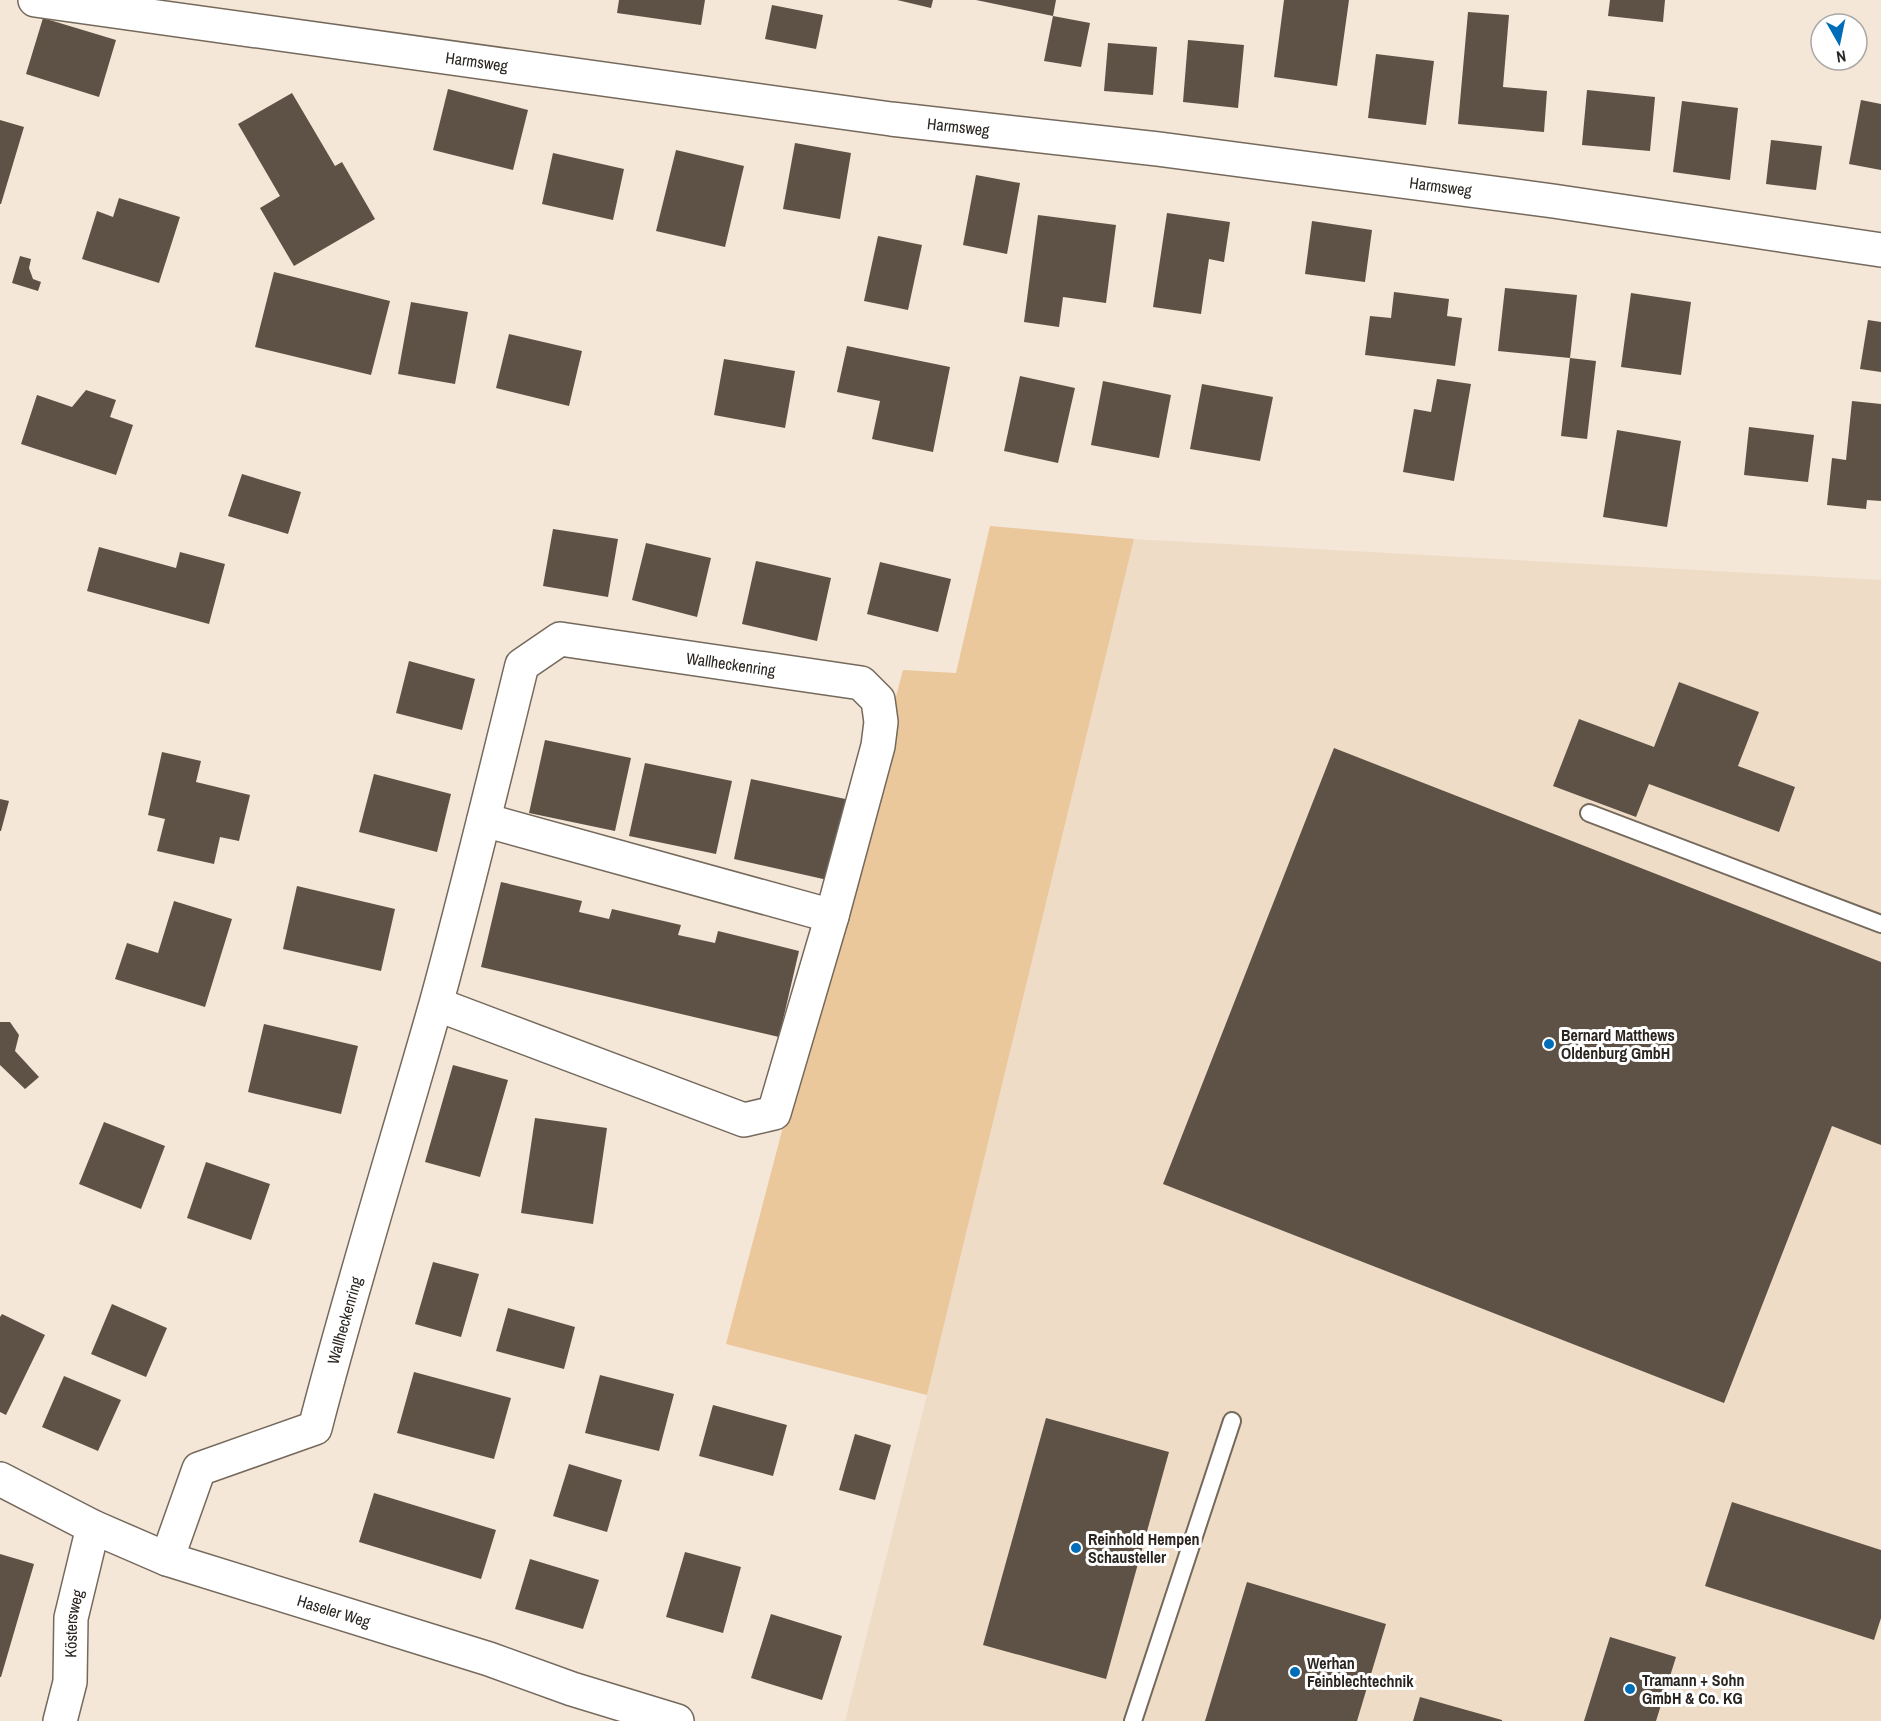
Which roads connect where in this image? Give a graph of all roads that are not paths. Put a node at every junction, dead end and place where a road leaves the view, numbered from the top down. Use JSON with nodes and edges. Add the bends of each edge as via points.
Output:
{"nodes":[{"id":1,"x":35,"y":0,"type":"edge"},
{"id":2,"x":1881,"y":250,"type":"edge"},
{"id":3,"x":1589,"y":813,"type":"dead end"},
{"id":4,"x":484,"y":820,"type":"junction"},
{"id":5,"x":832,"y":916,"type":"junction"},
{"id":6,"x":1881,"y":924,"type":"edge"},
{"id":7,"x":436,"y":1004,"type":"junction"},
{"id":8,"x":1232,"y":1421,"type":"dead end"},
{"id":9,"x":0,"y":1479,"type":"edge"},
{"id":10,"x":93,"y":1527,"type":"junction"},
{"id":11,"x":168,"y":1559,"type":"junction"},
{"id":12,"x":60,"y":1721,"type":"edge"},
{"id":13,"x":677,"y":1721,"type":"edge"},
{"id":14,"x":1133,"y":1721,"type":"edge"}],
"edges":[{"from":1,"to":2,"type":"street","name":"Harmsweg","via":[[891,119],[1158,149],[1553,201]]},
{"from":3,"to":6,"type":"lane"},
{"from":4,"to":5,"type":"street"},
{"from":4,"to":5,"type":"street","name":"Wallheckenring","via":[[522,665],[560,639],[861,683],[878,700],[881,722]]},
{"from":4,"to":7,"type":"street","name":"Wallheckenring"},
{"from":5,"to":7,"type":"street","name":"Wallheckenring","via":[[774,1113],[754,1118],[744,1120]]},
{"from":7,"to":11,"type":"street","name":"Wallheckenring","via":[[343,1318],[315,1428],[199,1469]]},
{"from":8,"to":14,"type":"lane"},
{"from":9,"to":10,"type":"street","name":"Haseler Weg"},
{"from":10,"to":11,"type":"street","name":"Haseler Weg"},
{"from":10,"to":12,"type":"street","name":"Köstersweg","via":[[71,1618],[69,1682]]},
{"from":11,"to":13,"type":"street","name":"Haseler Weg"}]}
